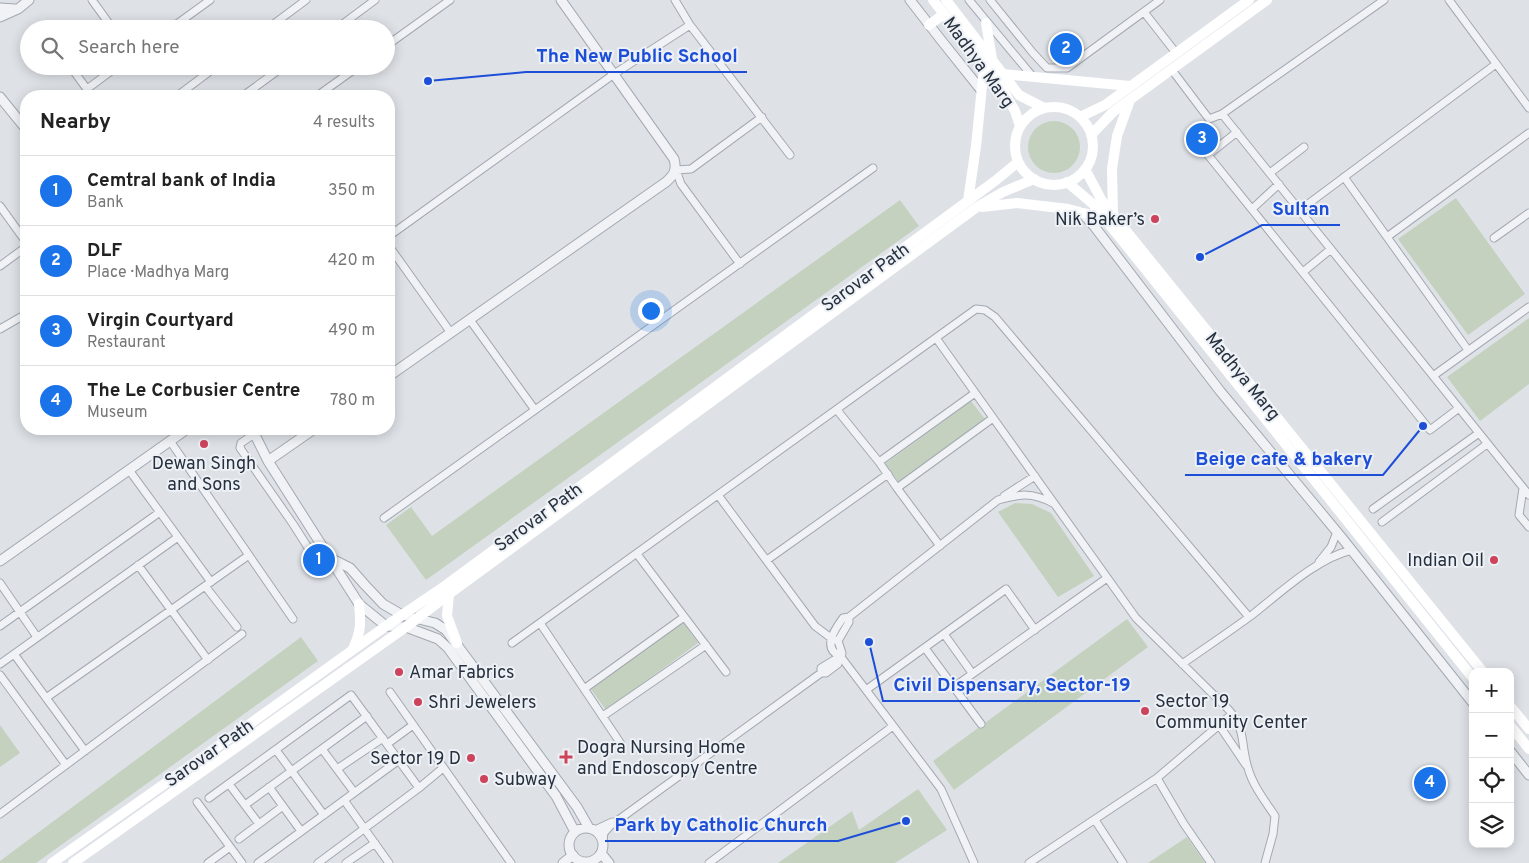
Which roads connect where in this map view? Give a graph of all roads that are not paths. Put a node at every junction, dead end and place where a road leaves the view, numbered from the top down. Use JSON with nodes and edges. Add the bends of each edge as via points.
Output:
{"nodes":[{"id":1,"x":29,"y":0,"type":"edge"},
{"id":2,"x":92,"y":0,"type":"edge"},
{"id":3,"x":210,"y":0,"type":"edge"},
{"id":4,"x":306,"y":0,"type":"edge"},
{"id":5,"x":375,"y":0,"type":"edge"},
{"id":6,"x":450,"y":0,"type":"edge"},
{"id":7,"x":561,"y":0,"type":"edge"},
{"id":8,"x":675,"y":0,"type":"edge"},
{"id":9,"x":910,"y":0,"type":"edge"},
{"id":10,"x":933,"y":0,"type":"edge"},
{"id":11,"x":946,"y":0,"type":"edge"},
{"id":12,"x":969,"y":0,"type":"edge"},
{"id":13,"x":990,"y":0,"type":"edge"},
{"id":14,"x":1160,"y":0,"type":"edge"},
{"id":15,"x":1248,"y":0,"type":"edge"},
{"id":16,"x":1267,"y":0,"type":"edge"},
{"id":17,"x":1384,"y":0,"type":"edge"},
{"id":18,"x":1449,"y":0,"type":"edge"},
{"id":19,"x":1150,"y":3,"type":"edge"},
{"id":20,"x":0,"y":8,"type":"edge"},
{"id":21,"x":18,"y":9,"type":"junction"},
{"id":22,"x":1144,"y":12,"type":"junction"},
{"id":23,"x":944,"y":14,"type":"junction"},
{"id":24,"x":0,"y":17,"type":"edge"},
{"id":25,"x":106,"y":20,"type":"edge"},
{"id":26,"x":182,"y":20,"type":"edge"},
{"id":27,"x":280,"y":20,"type":"edge"},
{"id":28,"x":348,"y":20,"type":"edge"},
{"id":29,"x":986,"y":23,"type":"junction"},
{"id":30,"x":690,"y":25,"type":"junction"},
{"id":31,"x":929,"y":25,"type":"junction"},
{"id":32,"x":395,"y":40,"type":"edge"},
{"id":33,"x":1176,"y":53,"type":"junction"},
{"id":34,"x":992,"y":60,"type":"junction"},
{"id":35,"x":1496,"y":64,"type":"junction"},
{"id":36,"x":984,"y":67,"type":"junction"},
{"id":37,"x":614,"y":74,"type":"junction"},
{"id":38,"x":1002,"y":74,"type":"junction"},
{"id":39,"x":1175,"y":74,"type":"dead end"},
{"id":40,"x":77,"y":75,"type":"edge"},
{"id":41,"x":106,"y":75,"type":"edge"},
{"id":42,"x":205,"y":75,"type":"edge"},
{"id":43,"x":272,"y":75,"type":"edge"},
{"id":44,"x":346,"y":75,"type":"edge"},
{"id":45,"x":1033,"y":77,"type":"junction"},
{"id":46,"x":1130,"y":86,"type":"junction"},
{"id":47,"x":87,"y":89,"type":"joint"},
{"id":48,"x":185,"y":90,"type":"edge"},
{"id":49,"x":251,"y":90,"type":"edge"},
{"id":50,"x":325,"y":90,"type":"edge"},
{"id":51,"x":981,"y":90,"type":"junction"},
{"id":52,"x":0,"y":97,"type":"edge"},
{"id":53,"x":1130,"y":100,"type":"junction"},
{"id":54,"x":1044,"y":108,"type":"junction"},
{"id":55,"x":1529,"y":108,"type":"edge"},
{"id":56,"x":1222,"y":114,"type":"junction"},
{"id":57,"x":762,"y":117,"type":"junction"},
{"id":58,"x":1080,"y":117,"type":"junction"},
{"id":59,"x":20,"y":122,"type":"edge"},
{"id":60,"x":1020,"y":126,"type":"junction"},
{"id":61,"x":1236,"y":132,"type":"junction"},
{"id":62,"x":1529,"y":132,"type":"edge"},
{"id":63,"x":1091,"y":135,"type":"junction"},
{"id":64,"x":1304,"y":147,"type":"dead end"},
{"id":65,"x":790,"y":156,"type":"dead end"},
{"id":66,"x":1018,"y":162,"type":"junction"},
{"id":67,"x":873,"y":168,"type":"dead end"},
{"id":68,"x":1085,"y":169,"type":"junction"},
{"id":69,"x":676,"y":170,"type":"junction"},
{"id":70,"x":1270,"y":173,"type":"junction"},
{"id":71,"x":1344,"y":177,"type":"junction"},
{"id":72,"x":1034,"y":179,"type":"junction"},
{"id":73,"x":1067,"y":182,"type":"junction"},
{"id":74,"x":1279,"y":184,"type":"junction"},
{"id":75,"x":968,"y":201,"type":"junction"},
{"id":76,"x":0,"y":206,"type":"edge"},
{"id":77,"x":977,"y":207,"type":"junction"},
{"id":78,"x":1252,"y":209,"type":"junction"},
{"id":79,"x":1300,"y":210,"type":"junction"},
{"id":80,"x":1082,"y":213,"type":"junction"},
{"id":81,"x":1529,"y":213,"type":"edge"},
{"id":82,"x":1109,"y":216,"type":"junction"},
{"id":83,"x":395,"y":232,"type":"edge"},
{"id":84,"x":20,"y":234,"type":"edge"},
{"id":85,"x":1387,"y":237,"type":"junction"},
{"id":86,"x":1494,"y":238,"type":"dead end"},
{"id":87,"x":1331,"y":249,"type":"junction"},
{"id":88,"x":20,"y":251,"type":"edge"},
{"id":89,"x":395,"y":254,"type":"edge"},
{"id":90,"x":740,"y":264,"type":"junction"},
{"id":91,"x":0,"y":266,"type":"edge"},
{"id":92,"x":1303,"y":272,"type":"junction"},
{"id":93,"x":1529,"y":307,"type":"edge"},
{"id":94,"x":20,"y":317,"type":"edge"},
{"id":95,"x":470,"y":320,"type":"junction"},
{"id":96,"x":0,"y":329,"type":"edge"},
{"id":97,"x":451,"y":332,"type":"junction"},
{"id":98,"x":936,"y":338,"type":"junction"},
{"id":99,"x":1468,"y":350,"type":"junction"},
{"id":100,"x":395,"y":372,"type":"edge"},
{"id":101,"x":1433,"y":376,"type":"junction"},
{"id":102,"x":975,"y":393,"type":"junction"},
{"id":103,"x":1458,"y":408,"type":"junction"},
{"id":104,"x":535,"y":410,"type":"junction"},
{"id":105,"x":837,"y":410,"type":"junction"},
{"id":106,"x":993,"y":418,"type":"junction"},
{"id":107,"x":1479,"y":433,"type":"junction"},
{"id":108,"x":178,"y":435,"type":"edge"},
{"id":109,"x":249,"y":435,"type":"edge"},
{"id":110,"x":255,"y":435,"type":"edge"},
{"id":111,"x":305,"y":435,"type":"edge"},
{"id":112,"x":170,"y":441,"type":"junction"},
{"id":113,"x":1488,"y":444,"type":"junction"},
{"id":114,"x":268,"y":461,"type":"junction"},
{"id":115,"x":879,"y":462,"type":"junction"},
{"id":116,"x":129,"y":470,"type":"junction"},
{"id":117,"x":888,"y":474,"type":"junction"},
{"id":118,"x":1035,"y":476,"type":"junction"},
{"id":119,"x":897,"y":488,"type":"junction"},
{"id":120,"x":1523,"y":488,"type":"junction"},
{"id":121,"x":718,"y":495,"type":"junction"},
{"id":122,"x":1529,"y":495,"type":"edge"},
{"id":123,"x":998,"y":500,"type":"junction"},
{"id":124,"x":1055,"y":504,"type":"junction"},
{"id":125,"x":1373,"y":510,"type":"dead end"},
{"id":126,"x":160,"y":512,"type":"junction"},
{"id":127,"x":384,"y":518,"type":"dead end"},
{"id":128,"x":1382,"y":522,"type":"dead end"},
{"id":129,"x":1529,"y":527,"type":"edge"},
{"id":130,"x":1337,"y":532,"type":"junction"},
{"id":131,"x":178,"y":537,"type":"junction"},
{"id":132,"x":940,"y":546,"type":"junction"},
{"id":133,"x":1352,"y":550,"type":"junction"},
{"id":134,"x":636,"y":554,"type":"junction"},
{"id":135,"x":249,"y":555,"type":"junction"},
{"id":136,"x":330,"y":558,"type":"junction"},
{"id":137,"x":767,"y":560,"type":"junction"},
{"id":138,"x":0,"y":561,"type":"edge"},
{"id":139,"x":138,"y":565,"type":"junction"},
{"id":140,"x":1318,"y":565,"type":"junction"},
{"id":141,"x":1107,"y":578,"type":"junction"},
{"id":142,"x":0,"y":583,"type":"edge"},
{"id":143,"x":208,"y":584,"type":"junction"},
{"id":144,"x":449,"y":594,"type":"junction"},
{"id":145,"x":359,"y":604,"type":"junction"},
{"id":146,"x":171,"y":610,"type":"junction"},
{"id":147,"x":20,"y":612,"type":"junction"},
{"id":148,"x":402,"y":615,"type":"junction"},
{"id":149,"x":684,"y":617,"type":"junction"},
{"id":150,"x":1249,"y":617,"type":"junction"},
{"id":151,"x":418,"y":618,"type":"junction"},
{"id":152,"x":293,"y":619,"type":"dead end"},
{"id":153,"x":540,"y":623,"type":"junction"},
{"id":154,"x":0,"y":626,"type":"edge"},
{"id":155,"x":386,"y":626,"type":"junction"},
{"id":156,"x":237,"y":627,"type":"dead end"},
{"id":157,"x":406,"y":627,"type":"junction"},
{"id":158,"x":1034,"y":630,"type":"junction"},
{"id":159,"x":242,"y":634,"type":"dead end"},
{"id":160,"x":944,"y":634,"type":"junction"},
{"id":161,"x":37,"y":637,"type":"junction"},
{"id":162,"x":834,"y":640,"type":"junction"},
{"id":163,"x":457,"y":642,"type":"junction"},
{"id":164,"x":512,"y":643,"type":"dead end"},
{"id":165,"x":706,"y":645,"type":"junction"},
{"id":166,"x":925,"y":648,"type":"junction"},
{"id":167,"x":353,"y":650,"type":"junction"},
{"id":168,"x":14,"y":654,"type":"junction"},
{"id":169,"x":840,"y":659,"type":"junction"},
{"id":170,"x":208,"y":660,"type":"junction"},
{"id":171,"x":0,"y":664,"type":"edge"},
{"id":172,"x":1182,"y":664,"type":"junction"},
{"id":173,"x":1480,"y":668,"type":"edge"},
{"id":174,"x":476,"y":670,"type":"junction"},
{"id":175,"x":726,"y":672,"type":"dead end"},
{"id":176,"x":972,"y":673,"type":"junction"},
{"id":177,"x":1469,"y":673,"type":"edge"},
{"id":178,"x":0,"y":675,"type":"edge"},
{"id":179,"x":468,"y":677,"type":"junction"},
{"id":180,"x":954,"y":687,"type":"junction"},
{"id":181,"x":584,"y":689,"type":"junction"},
{"id":182,"x":866,"y":690,"type":"junction"},
{"id":183,"x":390,"y":692,"type":"dead end"},
{"id":184,"x":46,"y":698,"type":"junction"},
{"id":185,"x":1469,"y":698,"type":"edge"},
{"id":186,"x":1514,"y":711,"type":"edge"},
{"id":187,"x":1232,"y":714,"type":"junction"},
{"id":188,"x":367,"y":716,"type":"junction"},
{"id":189,"x":602,"y":716,"type":"junction"},
{"id":190,"x":413,"y":724,"type":"junction"},
{"id":191,"x":981,"y":724,"type":"dead end"},
{"id":192,"x":1219,"y":725,"type":"junction"},
{"id":193,"x":893,"y":726,"type":"junction"},
{"id":194,"x":1529,"y":729,"type":"edge"},
{"id":195,"x":1514,"y":730,"type":"edge"},
{"id":196,"x":385,"y":741,"type":"junction"},
{"id":197,"x":621,"y":744,"type":"dead end"},
{"id":198,"x":322,"y":749,"type":"junction"},
{"id":199,"x":1529,"y":749,"type":"edge"},
{"id":200,"x":276,"y":750,"type":"junction"},
{"id":201,"x":85,"y":751,"type":"junction"},
{"id":202,"x":1514,"y":756,"type":"edge"},
{"id":203,"x":399,"y":760,"type":"junction"},
{"id":204,"x":66,"y":765,"type":"junction"},
{"id":205,"x":1247,"y":767,"type":"junction"},
{"id":206,"x":444,"y":768,"type":"junction"},
{"id":207,"x":337,"y":770,"type":"junction"},
{"id":208,"x":291,"y":771,"type":"junction"},
{"id":209,"x":1529,"y":775,"type":"edge"},
{"id":210,"x":1156,"y":778,"type":"junction"},
{"id":211,"x":229,"y":784,"type":"junction"},
{"id":212,"x":269,"y":787,"type":"junction"},
{"id":213,"x":420,"y":788,"type":"junction"},
{"id":214,"x":564,"y":790,"type":"junction"},
{"id":215,"x":354,"y":792,"type":"junction"},
{"id":216,"x":556,"y":796,"type":"junction"},
{"id":217,"x":209,"y":798,"type":"dead end"},
{"id":218,"x":344,"y":800,"type":"junction"},
{"id":219,"x":197,"y":802,"type":"dead end"},
{"id":220,"x":245,"y":805,"type":"junction"},
{"id":221,"x":283,"y":806,"type":"junction"},
{"id":222,"x":0,"y":814,"type":"edge"},
{"id":223,"x":324,"y":815,"type":"junction"},
{"id":224,"x":621,"y":818,"type":"junction"},
{"id":225,"x":1095,"y":820,"type":"junction"},
{"id":226,"x":259,"y":824,"type":"junction"},
{"id":227,"x":365,"y":828,"type":"junction"},
{"id":228,"x":592,"y":829,"type":"junction"},
{"id":229,"x":301,"y":831,"type":"junction"},
{"id":230,"x":575,"y":832,"type":"junction"},
{"id":231,"x":239,"y":839,"type":"dead end"},
{"id":232,"x":602,"y":840,"type":"junction"},
{"id":233,"x":375,"y":843,"type":"junction"},
{"id":234,"x":230,"y":847,"type":"junction"},
{"id":235,"x":573,"y":855,"type":"junction"},
{"id":236,"x":598,"y":859,"type":"edge"},
{"id":237,"x":52,"y":863,"type":"edge"},
{"id":238,"x":73,"y":863,"type":"edge"},
{"id":239,"x":208,"y":863,"type":"edge"},
{"id":240,"x":242,"y":863,"type":"edge"},
{"id":241,"x":258,"y":863,"type":"edge"},
{"id":242,"x":318,"y":863,"type":"edge"},
{"id":243,"x":346,"y":863,"type":"edge"},
{"id":244,"x":389,"y":863,"type":"edge"},
{"id":245,"x":511,"y":863,"type":"edge"},
{"id":246,"x":563,"y":863,"type":"edge"},
{"id":247,"x":609,"y":863,"type":"edge"},
{"id":248,"x":709,"y":863,"type":"edge"},
{"id":249,"x":974,"y":863,"type":"edge"},
{"id":250,"x":1029,"y":863,"type":"edge"},
{"id":251,"x":1123,"y":863,"type":"edge"},
{"id":252,"x":1211,"y":863,"type":"edge"},
{"id":253,"x":1265,"y":863,"type":"edge"}],
"edges":[{"from":1,"to":21,"type":"street"},
{"from":2,"to":25,"type":"street"},
{"from":3,"to":26,"type":"street"},
{"from":4,"to":27,"type":"street"},
{"from":5,"to":28,"type":"street"},
{"from":6,"to":32,"type":"street"},
{"from":7,"to":37,"type":"street"},
{"from":8,"to":30,"type":"street"},
{"from":9,"to":31,"type":"street"},
{"from":10,"to":23,"type":"main road","name":"Madhya Marg"},
{"from":11,"to":34,"type":"main road","name":"Madhya Marg"},
{"from":12,"to":29,"type":"street"},
{"from":13,"to":22,"type":"street","via":[[1047,68],[1067,68]]},
{"from":14,"to":19,"type":"street"},
{"from":15,"to":33,"type":"main road"},
{"from":16,"to":53,"type":"main road"},
{"from":17,"to":56,"type":"street"},
{"from":18,"to":35,"type":"street"},
{"from":19,"to":22,"type":"street"},
{"from":20,"to":21,"type":"street"},
{"from":21,"to":24,"type":"street"},
{"from":22,"to":33,"type":"street"},
{"from":23,"to":31,"type":"main road"},
{"from":23,"to":36,"type":"main road","name":"Madhya Marg"},
{"from":29,"to":34,"type":"main road"},
{"from":29,"to":45,"type":"street"},
{"from":30,"to":37,"type":"street"},
{"from":30,"to":57,"type":"street"},
{"from":31,"to":51,"type":"street"},
{"from":33,"to":46,"type":"main road"},
{"from":34,"to":38,"type":"main road","name":"Madhya Marg"},
{"from":35,"to":55,"type":"street"},
{"from":35,"to":71,"type":"street"},
{"from":36,"to":51,"type":"main road"},
{"from":36,"to":60,"type":"main road","name":"Madhya Marg","via":[[1004,92]]},
{"from":37,"to":69,"type":"street","via":[[674,159]]},
{"from":37,"to":83,"type":"street"},
{"from":38,"to":45,"type":"main road"},
{"from":38,"to":54,"type":"main road","name":"Madhya Marg","via":[[1019,94]]},
{"from":39,"to":56,"type":"street","via":[[1209,119]]},
{"from":40,"to":47,"type":"street"},
{"from":41,"to":47,"type":"street"},
{"from":42,"to":48,"type":"street"},
{"from":43,"to":49,"type":"street"},
{"from":44,"to":50,"type":"street"},
{"from":45,"to":46,"type":"main road"},
{"from":46,"to":58,"type":"main road"},
{"from":51,"to":75,"type":"main road"},
{"from":52,"to":59,"type":"street"},
{"from":53,"to":63,"type":"main road","via":[[1112,112]]},
{"from":53,"to":82,"type":"main road","via":[[1117,136]]},
{"from":54,"to":58,"type":"main road","via":[[1065,108]]},
{"from":54,"to":60,"type":"main road","via":[[1026,118]]},
{"from":56,"to":61,"type":"street"},
{"from":57,"to":65,"type":"street"},
{"from":57,"to":69,"type":"street","via":[[691,169]]},
{"from":58,"to":63,"type":"main road"},
{"from":60,"to":66,"type":"main road","via":[[1015,148]]},
{"from":61,"to":70,"type":"street"},
{"from":61,"to":78,"type":"street","via":[[1208,155]]},
{"from":62,"to":85,"type":"street"},
{"from":63,"to":68,"type":"main road","via":[[1092,154]]},
{"from":64,"to":70,"type":"street"},
{"from":66,"to":72,"type":"main road"},
{"from":66,"to":75,"type":"main road","name":"Sarovar Path"},
{"from":67,"to":90,"type":"street"},
{"from":68,"to":73,"type":"main road"},
{"from":68,"to":82,"type":"main road","name":"Madhya Marg"},
{"from":69,"to":90,"type":"street","via":[[681,184]]},
{"from":69,"to":95,"type":"street","via":[[666,182]]},
{"from":70,"to":74,"type":"street"},
{"from":71,"to":79,"type":"street"},
{"from":71,"to":85,"type":"street"},
{"from":72,"to":73,"type":"main road","via":[[1051,184]]},
{"from":72,"to":77,"type":"main road","name":"Sarovar Path"},
{"from":73,"to":82,"type":"main road","name":"Madhya Marg"},
{"from":74,"to":78,"type":"street"},
{"from":74,"to":79,"type":"street"},
{"from":75,"to":148,"type":"main road","name":"Sarovar Path"},
{"from":76,"to":84,"type":"street"},
{"from":77,"to":80,"type":"main road","via":[[1017,203]]},
{"from":77,"to":144,"type":"main road","name":"Sarovar Path"},
{"from":78,"to":92,"type":"street"},
{"from":79,"to":87,"type":"street"},
{"from":80,"to":82,"type":"main road"},
{"from":80,"to":130,"type":"street","via":[[1220,391]]},
{"from":81,"to":86,"type":"street"},
{"from":82,"to":173,"type":"main road","name":"Madhya Marg"},
{"from":82,"to":177,"type":"main road","name":"Madhya Marg"},
{"from":85,"to":99,"type":"street"},
{"from":87,"to":92,"type":"street"},
{"from":87,"to":101,"type":"street"},
{"from":88,"to":91,"type":"street"},
{"from":89,"to":97,"type":"street"},
{"from":90,"to":104,"type":"street"},
{"from":92,"to":103,"type":"street","via":[[1430,430]]},
{"from":93,"to":99,"type":"street"},
{"from":94,"to":96,"type":"street"},
{"from":95,"to":97,"type":"street"},
{"from":95,"to":104,"type":"street"},
{"from":97,"to":100,"type":"street"},
{"from":98,"to":102,"type":"street"},
{"from":98,"to":105,"type":"street"},
{"from":98,"to":150,"type":"street","via":[[976,309],[985,310],[995,317]]},
{"from":99,"to":101,"type":"street"},
{"from":101,"to":103,"type":"street"},
{"from":102,"to":106,"type":"street"},
{"from":102,"to":115,"type":"street"},
{"from":103,"to":107,"type":"street"},
{"from":104,"to":127,"type":"street"},
{"from":105,"to":115,"type":"street"},
{"from":105,"to":121,"type":"street"},
{"from":106,"to":118,"type":"street"},
{"from":106,"to":119,"type":"street"},
{"from":107,"to":113,"type":"street"},
{"from":107,"to":125,"type":"street"},
{"from":108,"to":112,"type":"street"},
{"from":109,"to":136,"type":"street","via":[[240,448],[316,560],[322,562]]},
{"from":110,"to":114,"type":"street"},
{"from":111,"to":114,"type":"street"},
{"from":112,"to":116,"type":"street"},
{"from":112,"to":135,"type":"street"},
{"from":113,"to":120,"type":"street"},
{"from":113,"to":128,"type":"street"},
{"from":114,"to":136,"type":"street"},
{"from":115,"to":117,"type":"street"},
{"from":116,"to":126,"type":"street"},
{"from":116,"to":138,"type":"street"},
{"from":117,"to":119,"type":"street"},
{"from":117,"to":137,"type":"street"},
{"from":118,"to":123,"type":"street"},
{"from":118,"to":124,"type":"street"},
{"from":119,"to":132,"type":"street"},
{"from":120,"to":122,"type":"street"},
{"from":120,"to":129,"type":"street","via":[[1519,515]]},
{"from":121,"to":134,"type":"street"},
{"from":121,"to":137,"type":"street"},
{"from":123,"to":124,"type":"street","via":[[1028,495],[1040,496]]},
{"from":123,"to":132,"type":"street"},
{"from":124,"to":141,"type":"street"},
{"from":126,"to":131,"type":"street"},
{"from":126,"to":147,"type":"street"},
{"from":130,"to":133,"type":"street"},
{"from":130,"to":140,"type":"street"},
{"from":131,"to":139,"type":"street"},
{"from":131,"to":143,"type":"street"},
{"from":132,"to":162,"type":"street","via":[[843,618],[834,630]]},
{"from":133,"to":140,"type":"street"},
{"from":133,"to":185,"type":"street"},
{"from":134,"to":149,"type":"street"},
{"from":134,"to":153,"type":"street"},
{"from":135,"to":143,"type":"street"},
{"from":135,"to":152,"type":"street"},
{"from":136,"to":145,"type":"street"},
{"from":136,"to":148,"type":"street","via":[[350,568],[383,604]]},
{"from":137,"to":162,"type":"street","via":[[816,626]]},
{"from":139,"to":146,"type":"street"},
{"from":139,"to":161,"type":"street"},
{"from":140,"to":150,"type":"street"},
{"from":141,"to":158,"type":"street"},
{"from":141,"to":172,"type":"street","via":[[1136,618]]},
{"from":142,"to":147,"type":"street"},
{"from":143,"to":146,"type":"street"},
{"from":143,"to":156,"type":"street"},
{"from":144,"to":151,"type":"main road","name":"Sarovar Path"},
{"from":144,"to":163,"type":"main road","via":[[447,616]]},
{"from":145,"to":155,"type":"street"},
{"from":145,"to":167,"type":"main road","via":[[359,636]]},
{"from":146,"to":170,"type":"street"},
{"from":146,"to":184,"type":"street"},
{"from":147,"to":154,"type":"street"},
{"from":147,"to":161,"type":"street"},
{"from":148,"to":151,"type":"street"},
{"from":148,"to":155,"type":"main road","name":"Sarovar Path"},
{"from":149,"to":165,"type":"street"},
{"from":149,"to":181,"type":"street"},
{"from":150,"to":172,"type":"street"},
{"from":151,"to":157,"type":"main road","name":"Sarovar Path"},
{"from":151,"to":163,"type":"street","via":[[435,623]]},
{"from":153,"to":164,"type":"street"},
{"from":153,"to":181,"type":"street"},
{"from":155,"to":157,"type":"street"},
{"from":155,"to":167,"type":"main road","name":"Sarovar Path"},
{"from":157,"to":179,"type":"street","via":[[438,639]]},
{"from":157,"to":238,"type":"main road","name":"Sarovar Path"},
{"from":158,"to":160,"type":"street","via":[[1006,589]]},
{"from":158,"to":176,"type":"street"},
{"from":159,"to":170,"type":"street"},
{"from":160,"to":166,"type":"street"},
{"from":160,"to":176,"type":"street"},
{"from":161,"to":168,"type":"street"},
{"from":162,"to":169,"type":"street","via":[[832,647]]},
{"from":163,"to":174,"type":"street"},
{"from":165,"to":175,"type":"street"},
{"from":165,"to":189,"type":"street"},
{"from":166,"to":180,"type":"street"},
{"from":166,"to":182,"type":"street"},
{"from":167,"to":237,"type":"main road","name":"Sarovar Path"},
{"from":168,"to":171,"type":"street"},
{"from":168,"to":184,"type":"street"},
{"from":169,"to":182,"type":"street"},
{"from":169,"to":224,"type":"street","via":[[821,668],[821,673]]},
{"from":170,"to":201,"type":"street"},
{"from":172,"to":187,"type":"street"},
{"from":174,"to":179,"type":"street"},
{"from":174,"to":214,"type":"street"},
{"from":176,"to":180,"type":"street"},
{"from":178,"to":204,"type":"street"},
{"from":179,"to":216,"type":"street"},
{"from":180,"to":191,"type":"street"},
{"from":181,"to":189,"type":"street"},
{"from":182,"to":193,"type":"street"},
{"from":183,"to":190,"type":"street"},
{"from":184,"to":201,"type":"street"},
{"from":186,"to":194,"type":"main road"},
{"from":187,"to":192,"type":"street"},
{"from":187,"to":205,"type":"street","via":[[1243,735]]},
{"from":188,"to":196,"type":"street"},
{"from":188,"to":198,"type":"street"},
{"from":188,"to":200,"type":"street","via":[[351,695]]},
{"from":189,"to":197,"type":"street"},
{"from":190,"to":196,"type":"street"},
{"from":190,"to":206,"type":"street"},
{"from":192,"to":205,"type":"street"},
{"from":192,"to":210,"type":"street"},
{"from":193,"to":248,"type":"street"},
{"from":193,"to":249,"type":"street","via":[[941,789]]},
{"from":195,"to":199,"type":"main road"},
{"from":196,"to":203,"type":"street"},
{"from":196,"to":207,"type":"street"},
{"from":198,"to":207,"type":"street"},
{"from":198,"to":208,"type":"street"},
{"from":200,"to":208,"type":"street"},
{"from":200,"to":211,"type":"street"},
{"from":201,"to":204,"type":"street"},
{"from":202,"to":209,"type":"street"},
{"from":203,"to":213,"type":"street"},
{"from":203,"to":215,"type":"street"},
{"from":204,"to":222,"type":"street"},
{"from":205,"to":253,"type":"street","via":[[1275,816]]},
{"from":206,"to":213,"type":"street"},
{"from":206,"to":245,"type":"street"},
{"from":207,"to":215,"type":"street"},
{"from":208,"to":212,"type":"street"},
{"from":208,"to":223,"type":"street"},
{"from":210,"to":225,"type":"street"},
{"from":210,"to":252,"type":"street"},
{"from":211,"to":217,"type":"street"},
{"from":211,"to":220,"type":"street"},
{"from":212,"to":220,"type":"street"},
{"from":212,"to":221,"type":"street"},
{"from":213,"to":227,"type":"street"},
{"from":214,"to":216,"type":"street"},
{"from":214,"to":228,"type":"street"},
{"from":215,"to":218,"type":"street"},
{"from":216,"to":230,"type":"street"},
{"from":218,"to":223,"type":"street"},
{"from":218,"to":227,"type":"street"},
{"from":219,"to":234,"type":"street"},
{"from":220,"to":226,"type":"street"},
{"from":221,"to":226,"type":"street"},
{"from":221,"to":229,"type":"street"},
{"from":223,"to":229,"type":"street"},
{"from":224,"to":228,"type":"street"},
{"from":224,"to":232,"type":"street","via":[[610,826]]},
{"from":225,"to":250,"type":"street"},
{"from":225,"to":251,"type":"street"},
{"from":226,"to":231,"type":"street"},
{"from":227,"to":233,"type":"street"},
{"from":227,"to":242,"type":"street"},
{"from":228,"to":230,"type":"street"},
{"from":228,"to":232,"type":"street"},
{"from":229,"to":241,"type":"street"},
{"from":230,"to":235,"type":"street","via":[[569,842]]},
{"from":232,"to":236,"type":"street"},
{"from":233,"to":243,"type":"street"},
{"from":233,"to":244,"type":"street"},
{"from":234,"to":239,"type":"street"},
{"from":234,"to":240,"type":"street"},
{"from":235,"to":236,"type":"street","via":[[583,862]]},
{"from":235,"to":246,"type":"street"},
{"from":236,"to":247,"type":"street"}]}
